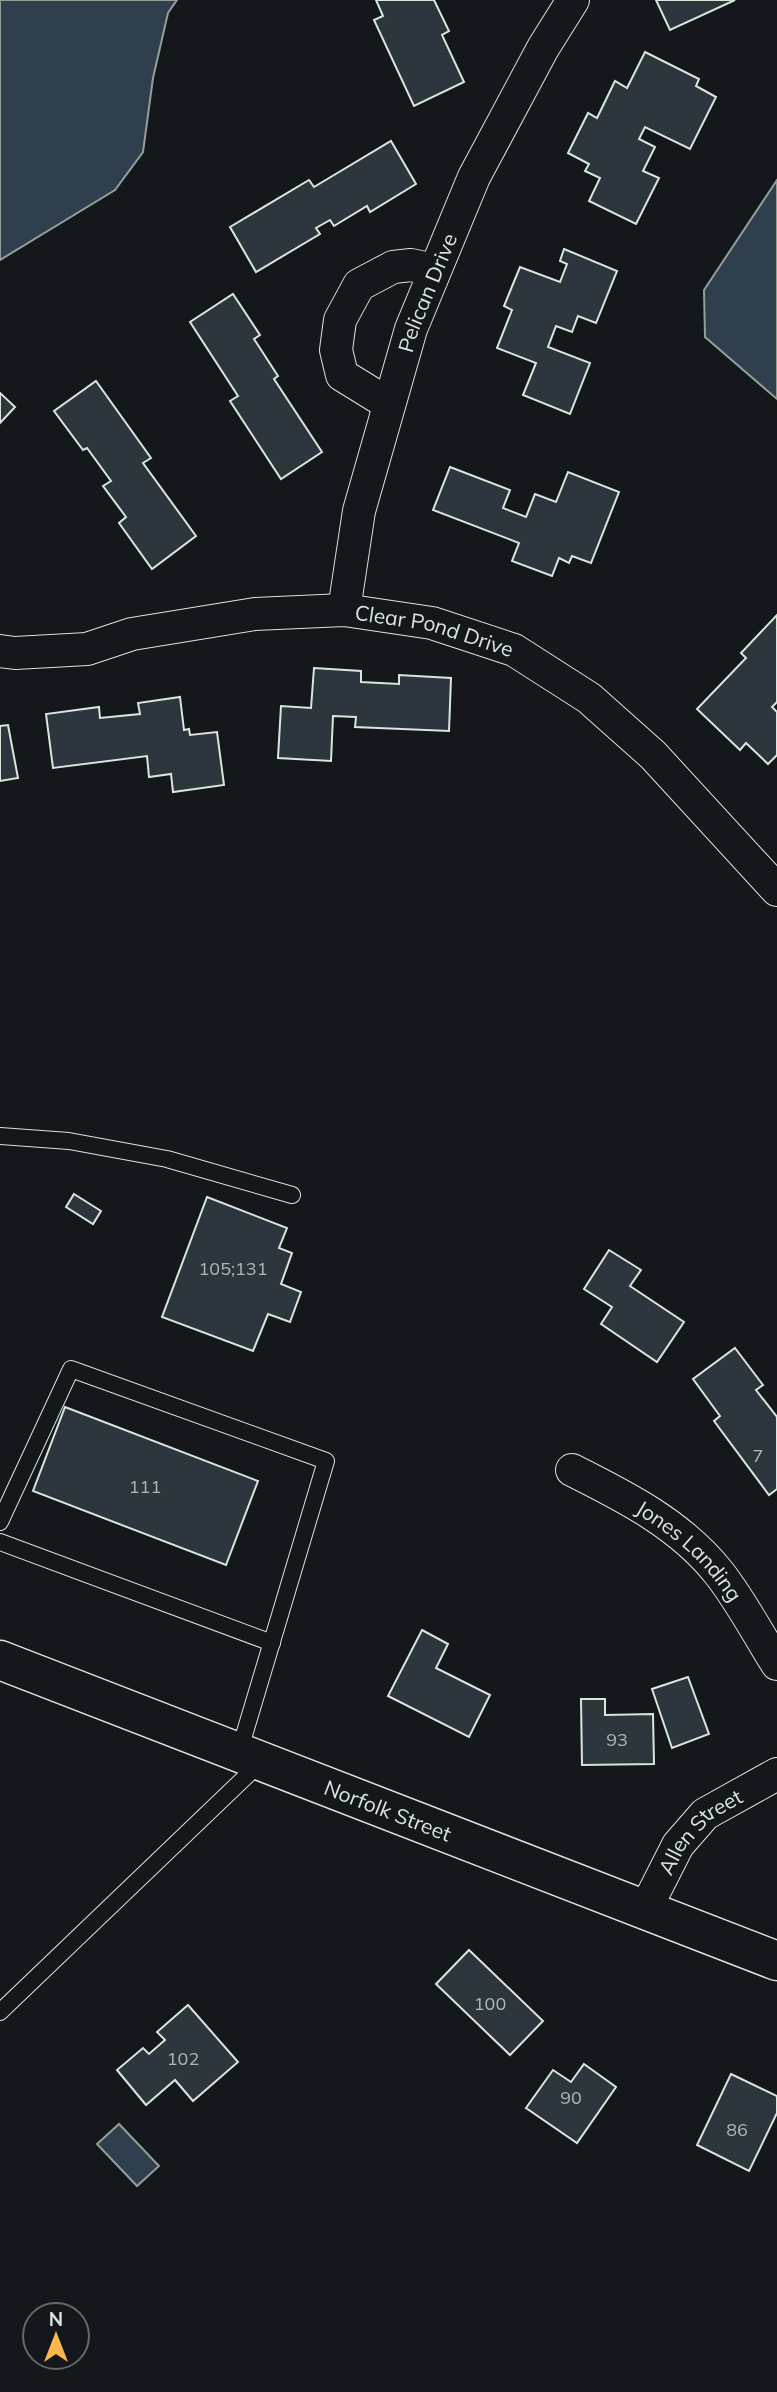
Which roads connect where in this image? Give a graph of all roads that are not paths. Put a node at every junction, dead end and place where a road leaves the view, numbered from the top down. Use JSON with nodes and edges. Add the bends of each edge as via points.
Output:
{"nodes":[{"id":1,"x":573,"y":0,"type":"edge"},
{"id":2,"x":435,"y":270,"type":"junction"},
{"id":3,"x":389,"y":404,"type":"junction"},
{"id":4,"x":344,"y":610,"type":"junction"},
{"id":5,"x":0,"y":651,"type":"edge"},
{"id":6,"x":777,"y":890,"type":"edge"},
{"id":7,"x":0,"y":1136,"type":"edge"},
{"id":8,"x":292,"y":1195,"type":"dead end"},
{"id":9,"x":572,"y":1469,"type":"dead end"},
{"id":10,"x":0,"y":1522,"type":"edge"},
{"id":11,"x":0,"y":1542,"type":"edge"},
{"id":12,"x":272,"y":1643,"type":"junction"},
{"id":13,"x":0,"y":1660,"type":"edge"},
{"id":14,"x":777,"y":1664,"type":"edge"},
{"id":15,"x":250,"y":1756,"type":"junction"},
{"id":16,"x":777,"y":1774,"type":"edge"},
{"id":17,"x":645,"y":1910,"type":"junction"},
{"id":18,"x":777,"y":1961,"type":"edge"},
{"id":19,"x":0,"y":2012,"type":"edge"}],
"edges":[{"from":1,"to":2,"type":"street","name":"Pelican Drive","via":[[474,177]]},
{"from":2,"to":3,"type":"street","name":"Pelican Drive","via":[[411,329]]},
{"from":2,"to":3,"type":"street","via":[[393,267],[359,285],[340,320],[336,350],[342,375]]},
{"from":3,"to":4,"type":"street","name":"Pelican Drive","via":[[359,511]]},
{"from":4,"to":5,"type":"street","name":"Clear Pond Drive","via":[[255,614],[132,634],[87,649]]},
{"from":4,"to":6,"type":"street","name":"Clear Pond Drive","via":[[432,623],[513,650],[589,698],[653,755]]},
{"from":7,"to":8,"type":"lane","via":[[69,1141],[167,1159]]},
{"from":9,"to":14,"type":"street","name":"Jones Landing","via":[[633,1500],[692,1544],[720,1574]]},
{"from":10,"to":12,"type":"lane","via":[[71,1369],[326,1461]]},
{"from":11,"to":12,"type":"lane"},
{"from":12,"to":15,"type":"lane"},
{"from":13,"to":15,"type":"main road","name":"Norfolk Street"},
{"from":15,"to":17,"type":"main road","name":"Norfolk Street"},
{"from":15,"to":19,"type":"lane"},
{"from":16,"to":17,"type":"street","name":"Allen Street","via":[[705,1814],[678,1845]]},
{"from":17,"to":18,"type":"main road","name":"Norfolk Street"}]}
